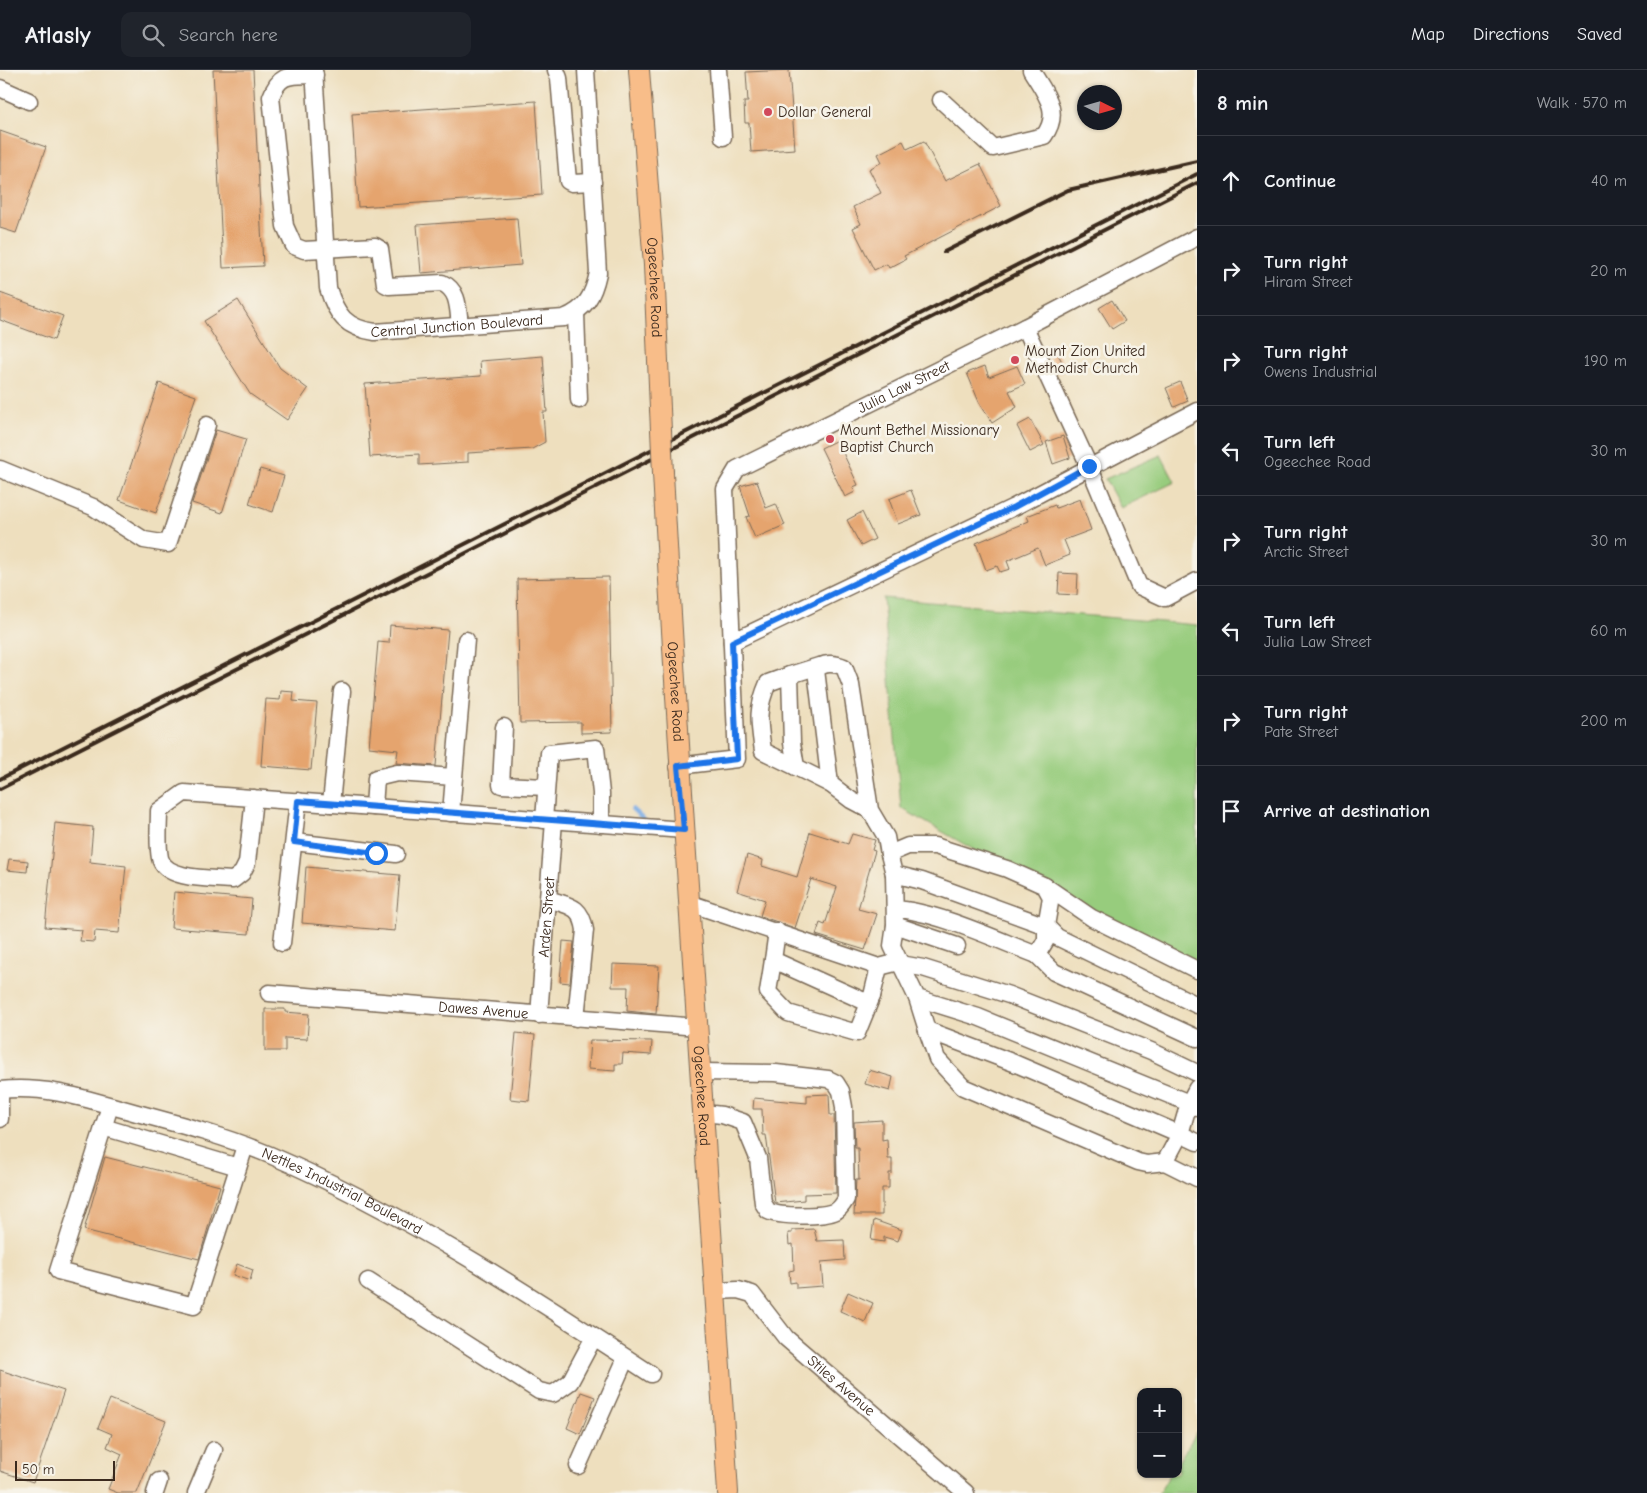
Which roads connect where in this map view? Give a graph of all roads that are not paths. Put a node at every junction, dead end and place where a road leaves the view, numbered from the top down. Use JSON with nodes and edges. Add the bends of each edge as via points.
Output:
{"nodes":[{"id":1,"x":556,"y":70,"type":"edge"},
{"id":2,"x":586,"y":70,"type":"edge"},
{"id":3,"x":639,"y":70,"type":"edge"},
{"id":4,"x":718,"y":70,"type":"edge"},
{"id":5,"x":1031,"y":70,"type":"edge"},
{"id":6,"x":314,"y":72,"type":"edge"},
{"id":7,"x":0,"y":88,"type":"edge"},
{"id":8,"x":941,"y":100,"type":"dead end"},
{"id":9,"x":29,"y":101,"type":"dead end"},
{"id":10,"x":723,"y":136,"type":"dead end"},
{"id":11,"x":593,"y":182,"type":"junction"},
{"id":12,"x":1197,"y":237,"type":"edge"},
{"id":13,"x":325,"y":248,"type":"junction"},
{"id":14,"x":576,"y":314,"type":"junction"},
{"id":15,"x":460,"y":326,"type":"junction"},
{"id":16,"x":1025,"y":327,"type":"junction"},
{"id":17,"x":580,"y":400,"type":"dead end"},
{"id":18,"x":1197,"y":411,"type":"edge"},
{"id":19,"x":207,"y":426,"type":"dead end"},
{"id":20,"x":1089,"y":466,"type":"junction"},
{"id":21,"x":0,"y":469,"type":"edge"},
{"id":22,"x":1197,"y":581,"type":"edge"},
{"id":23,"x":466,"y":640,"type":"dead end"},
{"id":24,"x":732,"y":642,"type":"junction"},
{"id":25,"x":819,"y":666,"type":"junction"},
{"id":26,"x":790,"y":675,"type":"junction"},
{"id":27,"x":342,"y":691,"type":"dead end"},
{"id":28,"x":504,"y":727,"type":"dead end"},
{"id":29,"x":678,"y":766,"type":"junction"},
{"id":30,"x":796,"y":766,"type":"junction"},
{"id":31,"x":454,"y":777,"type":"junction"},
{"id":32,"x":830,"y":784,"type":"junction"},
{"id":33,"x":546,"y":788,"type":"junction"},
{"id":34,"x":254,"y":798,"type":"junction"},
{"id":35,"x":298,"y":801,"type":"junction"},
{"id":36,"x":331,"y":804,"type":"junction"},
{"id":37,"x":374,"y":807,"type":"junction"},
{"id":38,"x":870,"y":810,"type":"junction"},
{"id":39,"x":451,"y":813,"type":"junction"},
{"id":40,"x":549,"y":821,"type":"junction"},
{"id":41,"x":601,"y":824,"type":"junction"},
{"id":42,"x":684,"y":830,"type":"junction"},
{"id":43,"x":294,"y":842,"type":"junction"},
{"id":44,"x":396,"y":854,"type":"dead end"},
{"id":45,"x":889,"y":854,"type":"junction"},
{"id":46,"x":894,"y":874,"type":"junction"},
{"id":47,"x":1045,"y":886,"type":"junction"},
{"id":48,"x":548,"y":899,"type":"junction"},
{"id":49,"x":689,"y":903,"type":"junction"},
{"id":50,"x":895,"y":917,"type":"junction"},
{"id":51,"x":1046,"y":926,"type":"junction"},
{"id":52,"x":777,"y":931,"type":"junction"},
{"id":53,"x":282,"y":943,"type":"dead end"},
{"id":54,"x":957,"y":946,"type":"dead end"},
{"id":55,"x":1036,"y":955,"type":"junction"},
{"id":56,"x":772,"y":960,"type":"junction"},
{"id":57,"x":900,"y":964,"type":"junction"},
{"id":58,"x":879,"y":967,"type":"junction"},
{"id":59,"x":1197,"y":970,"type":"edge"},
{"id":60,"x":269,"y":993,"type":"dead end"},
{"id":61,"x":872,"y":996,"type":"junction"},
{"id":62,"x":917,"y":998,"type":"junction"},
{"id":63,"x":1197,"y":1005,"type":"edge"},
{"id":64,"x":539,"y":1016,"type":"junction"},
{"id":65,"x":576,"y":1018,"type":"junction"},
{"id":66,"x":698,"y":1027,"type":"junction"},
{"id":67,"x":927,"y":1030,"type":"junction"},
{"id":68,"x":1197,"y":1038,"type":"edge"},
{"id":69,"x":701,"y":1072,"type":"junction"},
{"id":70,"x":1197,"y":1073,"type":"edge"},
{"id":71,"x":1197,"y":1088,"type":"edge"},
{"id":72,"x":0,"y":1091,"type":"edge"},
{"id":73,"x":1193,"y":1105,"type":"edge"},
{"id":74,"x":110,"y":1106,"type":"junction"},
{"id":75,"x":704,"y":1113,"type":"junction"},
{"id":76,"x":0,"y":1119,"type":"edge"},
{"id":77,"x":103,"y":1127,"type":"junction"},
{"id":78,"x":1180,"y":1134,"type":"junction"},
{"id":79,"x":1197,"y":1142,"type":"edge"},
{"id":80,"x":245,"y":1146,"type":"junction"},
{"id":81,"x":1165,"y":1162,"type":"junction"},
{"id":82,"x":238,"y":1167,"type":"junction"},
{"id":83,"x":1197,"y":1178,"type":"edge"},
{"id":84,"x":368,"y":1281,"type":"dead end"},
{"id":85,"x":716,"y":1291,"type":"junction"},
{"id":86,"x":594,"y":1337,"type":"junction"},
{"id":87,"x":626,"y":1358,"type":"junction"},
{"id":88,"x":650,"y":1374,"type":"dead end"},
{"id":89,"x":214,"y":1450,"type":"dead end"},
{"id":90,"x":578,"y":1466,"type":"dead end"},
{"id":91,"x":196,"y":1493,"type":"edge"},
{"id":92,"x":728,"y":1493,"type":"edge"},
{"id":93,"x":966,"y":1493,"type":"edge"}],
"edges":[{"from":1,"to":11,"type":"street","via":[[568,181]]},
{"from":2,"to":11,"type":"street"},
{"from":3,"to":29,"type":"main road","name":"Ogeechee Road","bridge":true,"via":[[654,264]]},
{"from":4,"to":10,"type":"street"},
{"from":5,"to":8,"type":"street","via":[[1054,113],[1052,126],[1044,136],[993,148]]},
{"from":6,"to":13,"type":"street","name":"Central Junction Boulevard"},
{"from":6,"to":13,"type":"street","via":[[284,77],[276,82],[271,97],[284,226],[294,246],[304,250]]},
{"from":7,"to":9,"type":"street"},
{"from":11,"to":14,"type":"street","via":[[598,273],[595,289],[587,304]]},
{"from":12,"to":16,"type":"street","name":"Julia Law Street"},
{"from":13,"to":15,"type":"street","name":"Central Junction Boulevard","via":[[333,307],[351,325],[375,332]]},
{"from":13,"to":15,"type":"street","via":[[375,246],[380,249],[385,284],[390,286],[442,283],[448,286],[456,297]]},
{"from":14,"to":15,"type":"street","name":"Central Junction Boulevard","via":[[564,318]]},
{"from":14,"to":17,"type":"street"},
{"from":16,"to":20,"type":"street"},
{"from":16,"to":24,"type":"street","name":"Julia Law Street","via":[[737,469],[725,489]]},
{"from":18,"to":20,"type":"street"},
{"from":19,"to":21,"type":"street","via":[[168,544],[144,540],[93,508]]},
{"from":20,"to":22,"type":"street","via":[[1139,586],[1165,598]]},
{"from":20,"to":24,"type":"street","via":[[1014,507]]},
{"from":23,"to":31,"type":"street"},
{"from":24,"to":29,"type":"street","name":"Julia Law Street","via":[[737,759]]},
{"from":25,"to":26,"type":"street"},
{"from":25,"to":32,"type":"street","via":[[816,670]]},
{"from":25,"to":38,"type":"street","via":[[834,663],[844,667],[852,686]]},
{"from":26,"to":30,"type":"street"},
{"from":26,"to":30,"type":"street","via":[[768,683],[759,704],[760,726],[763,751]]},
{"from":27,"to":36,"type":"street"},
{"from":28,"to":33,"type":"street","via":[[501,785]]},
{"from":29,"to":42,"type":"main road","name":"Ogeechee Road"},
{"from":30,"to":32,"type":"street"},
{"from":31,"to":37,"type":"street","via":[[397,773],[376,778]]},
{"from":31,"to":39,"type":"street"},
{"from":32,"to":38,"type":"street"},
{"from":33,"to":40,"type":"street","name":"Arden Street"},
{"from":33,"to":41,"type":"street","name":"Arden Street","via":[[549,754],[596,748]]},
{"from":34,"to":34,"type":"street","via":[[184,793],[159,811],[160,860],[169,871],[180,875],[233,880],[242,873],[246,863]]},
{"from":34,"to":35,"type":"street"},
{"from":35,"to":36,"type":"street"},
{"from":35,"to":43,"type":"street"},
{"from":36,"to":37,"type":"street"},
{"from":37,"to":39,"type":"street"},
{"from":38,"to":45,"type":"street","via":[[886,837]]},
{"from":39,"to":40,"type":"street"},
{"from":40,"to":41,"type":"street"},
{"from":40,"to":48,"type":"street","name":"Arden Street"},
{"from":41,"to":42,"type":"street"},
{"from":42,"to":49,"type":"main road","name":"Ogeechee Road"},
{"from":43,"to":44,"type":"street"},
{"from":43,"to":53,"type":"street"},
{"from":45,"to":46,"type":"street"},
{"from":45,"to":47,"type":"street","via":[[908,846],[934,846],[980,859]]},
{"from":46,"to":50,"type":"street"},
{"from":46,"to":51,"type":"street"},
{"from":47,"to":51,"type":"street","via":[[1051,897]]},
{"from":47,"to":59,"type":"street","via":[[1092,918]]},
{"from":48,"to":64,"type":"street","name":"Arden Street"},
{"from":48,"to":65,"type":"street","via":[[576,909],[583,916],[585,930]]},
{"from":49,"to":52,"type":"street"},
{"from":49,"to":66,"type":"main road","name":"Ogeechee Road"},
{"from":50,"to":54,"type":"street"},
{"from":50,"to":55,"type":"street","via":[[906,910]]},
{"from":50,"to":57,"type":"street","via":[[892,946]]},
{"from":51,"to":55,"type":"street","via":[[1046,940]]},
{"from":51,"to":63,"type":"street","via":[[1057,937]]},
{"from":52,"to":56,"type":"street"},
{"from":52,"to":58,"type":"street"},
{"from":55,"to":68,"type":"street","via":[[1054,972]]},
{"from":56,"to":61,"type":"street","via":[[866,1002]]},
{"from":56,"to":61,"type":"street","via":[[768,992],[788,1013],[857,1033]]},
{"from":57,"to":58,"type":"street"},
{"from":57,"to":62,"type":"street"},
{"from":57,"to":70,"type":"street","via":[[1009,995],[1151,1051]]},
{"from":58,"to":61,"type":"street"},
{"from":60,"to":64,"type":"street","name":"Dawes Avenue"},
{"from":62,"to":67,"type":"street"},
{"from":62,"to":73,"type":"street","via":[[978,1017]]},
{"from":64,"to":65,"type":"street","name":"Dawes Avenue"},
{"from":65,"to":66,"type":"street","name":"Dawes Avenue"},
{"from":66,"to":69,"type":"main road","name":"Ogeechee Road"},
{"from":67,"to":78,"type":"street"},
{"from":67,"to":81,"type":"street","via":[[937,1059],[963,1087],[1138,1162]]},
{"from":69,"to":75,"type":"main road","name":"Ogeechee Road"},
{"from":69,"to":75,"type":"street","via":[[776,1073],[828,1079],[836,1084],[844,1107],[846,1199],[840,1208],[822,1214],[783,1215],[768,1211],[763,1203],[758,1158],[743,1122]]},
{"from":71,"to":73,"type":"street"},
{"from":72,"to":74,"type":"street","name":"Nettles Industrial Boulevard","via":[[27,1087]]},
{"from":72,"to":76,"type":"street"},
{"from":73,"to":78,"type":"street"},
{"from":74,"to":77,"type":"street"},
{"from":74,"to":80,"type":"street","name":"Nettles Industrial Boulevard"},
{"from":75,"to":85,"type":"main road","name":"Ogeechee Road"},
{"from":77,"to":82,"type":"street"},
{"from":77,"to":82,"type":"street","via":[[58,1271],[194,1306]]},
{"from":78,"to":79,"type":"street"},
{"from":78,"to":81,"type":"street"},
{"from":80,"to":82,"type":"street"},
{"from":80,"to":86,"type":"street","name":"Nettles Industrial Boulevard","via":[[379,1208],[459,1253]]},
{"from":81,"to":83,"type":"street"},
{"from":84,"to":86,"type":"street","via":[[540,1391],[554,1394],[570,1382]]},
{"from":85,"to":92,"type":"main road","name":"Ogeechee Road"},
{"from":85,"to":93,"type":"street","name":"Stiles Avenue","via":[[738,1290],[752,1294],[786,1338]]},
{"from":86,"to":87,"type":"street","name":"Nettles Industrial Boulevard"},
{"from":87,"to":88,"type":"street","name":"Nettles Industrial Boulevard"},
{"from":87,"to":90,"type":"street"},
{"from":89,"to":91,"type":"street"}]}
